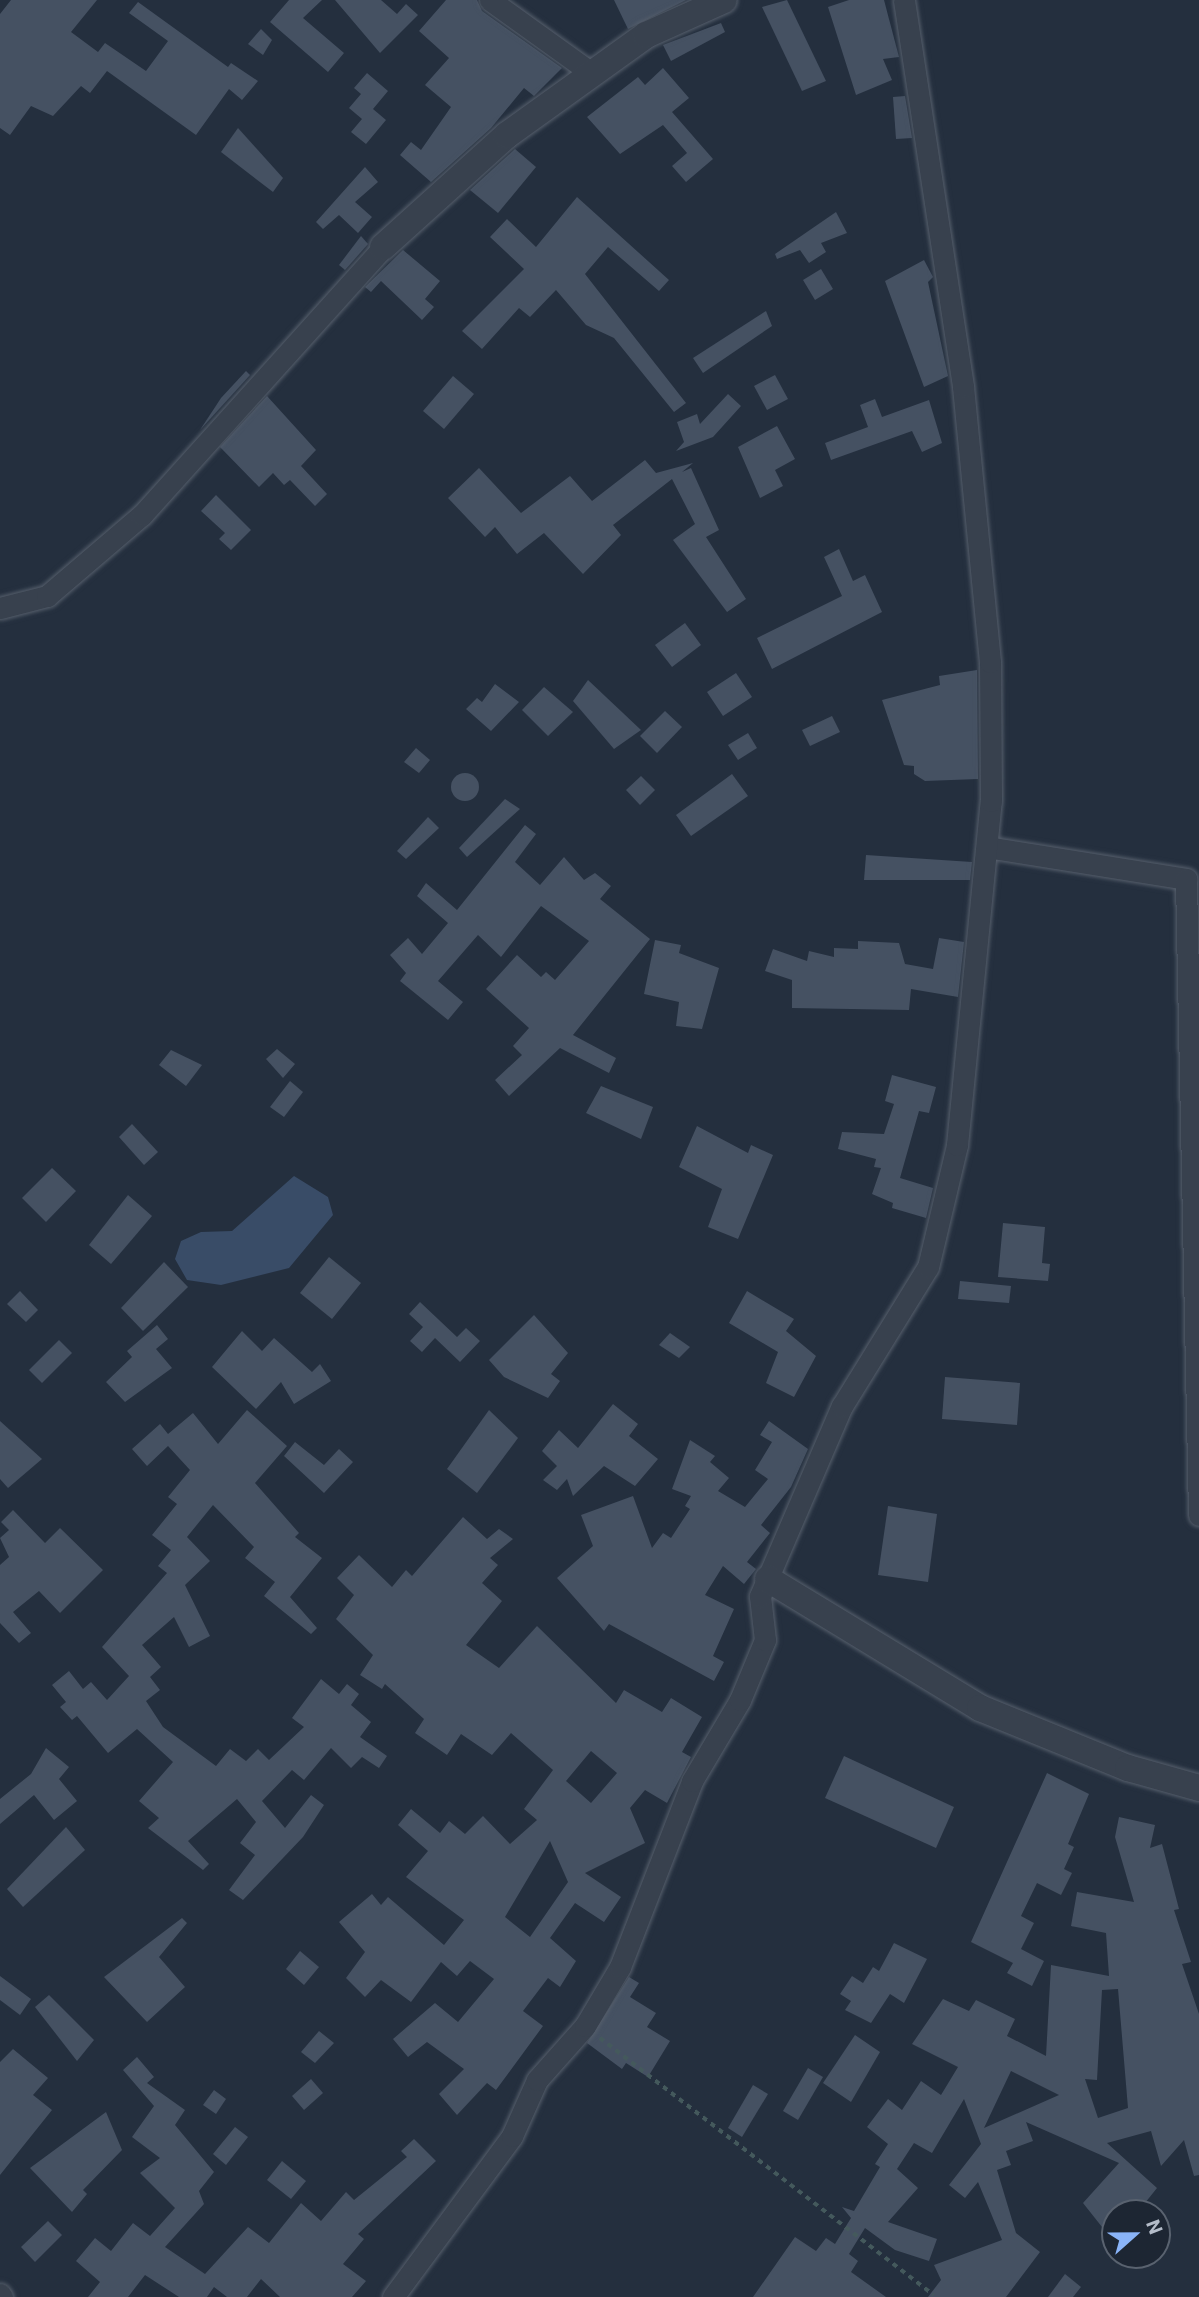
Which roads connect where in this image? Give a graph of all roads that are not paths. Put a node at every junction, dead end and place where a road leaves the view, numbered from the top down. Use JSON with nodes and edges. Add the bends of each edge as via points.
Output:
{"nodes":[{"id":1,"x":490,"y":0,"type":"edge"},
{"id":2,"x":724,"y":0,"type":"edge"},
{"id":3,"x":904,"y":0,"type":"edge"},
{"id":4,"x":593,"y":74,"type":"junction"},
{"id":5,"x":383,"y":247,"type":"joint"},
{"id":6,"x":0,"y":608,"type":"edge"},
{"id":7,"x":986,"y":847,"type":"junction"},
{"id":8,"x":1192,"y":881,"type":"edge"},
{"id":9,"x":1199,"y":1515,"type":"edge"},
{"id":10,"x":768,"y":1579,"type":"junction"},
{"id":11,"x":1199,"y":1788,"type":"edge"},
{"id":12,"x":393,"y":2297,"type":"edge"}],
"edges":[{"from":1,"to":4,"type":"street"},
{"from":2,"to":4,"type":"street","via":[[646,35]]},
{"from":3,"to":7,"type":"street","via":[[966,414],[990,662]]},
{"from":4,"to":5,"type":"street","via":[[507,135]]},
{"from":5,"to":6,"type":"street","via":[[142,515],[47,596]]},
{"from":7,"to":8,"type":"street"},
{"from":7,"to":10,"type":"street","via":[[957,1145],[928,1267],[842,1406]]},
{"from":8,"to":9,"type":"street"},
{"from":10,"to":11,"type":"street","via":[[980,1708],[1128,1768]]},
{"from":10,"to":12,"type":"street","via":[[760,1596],[765,1640],[740,1699],[692,1781],[620,1967],[585,2026],[537,2080],[512,2136],[449,2212]]}]}
